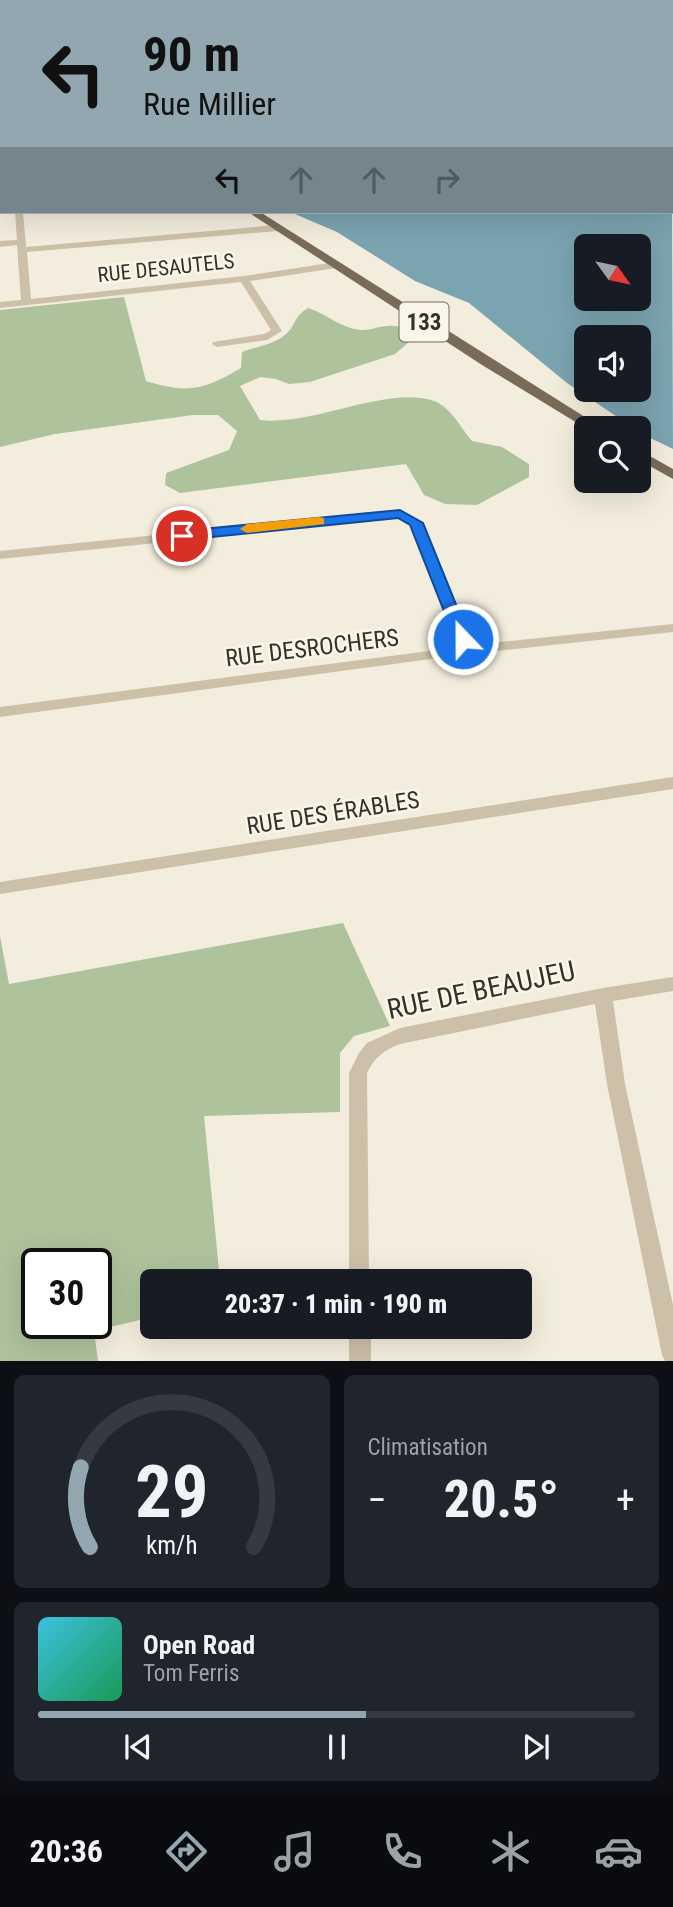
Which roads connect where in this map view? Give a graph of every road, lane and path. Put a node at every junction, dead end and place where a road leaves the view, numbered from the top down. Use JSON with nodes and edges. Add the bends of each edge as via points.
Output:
{"nodes":[{"id":1,"x":19,"y":214,"type":"edge"},
{"id":2,"x":256,"y":214,"type":"edge"},
{"id":3,"x":278,"y":228,"type":"junction"},
{"id":4,"x":0,"y":244,"type":"edge"},
{"id":5,"x":22,"y":246,"type":"junction"},
{"id":6,"x":336,"y":265,"type":"junction"},
{"id":7,"x":244,"y":279,"type":"junction"},
{"id":8,"x":26,"y":302,"type":"junction"},
{"id":9,"x":0,"y":305,"type":"edge"},
{"id":10,"x":217,"y":344,"type":"dead end"},
{"id":11,"x":576,"y":416,"type":"edge"},
{"id":12,"x":651,"y":461,"type":"edge"},
{"id":13,"x":673,"y":475,"type":"edge"},
{"id":14,"x":0,"y":555,"type":"edge"},
{"id":15,"x":673,"y":628,"type":"edge"},
{"id":16,"x":468,"y":650,"type":"junction"},
{"id":17,"x":0,"y":712,"type":"edge"},
{"id":18,"x":673,"y":783,"type":"edge"},
{"id":19,"x":0,"y":888,"type":"edge"},
{"id":20,"x":673,"y":984,"type":"edge"},
{"id":21,"x":603,"y":995,"type":"junction"},
{"id":22,"x":359,"y":1269,"type":"edge"},
{"id":23,"x":360,"y":1339,"type":"edge"},
{"id":24,"x":673,"y":1355,"type":"edge"},
{"id":25,"x":360,"y":1361,"type":"edge"}],
"edges":[{"from":1,"to":5,"type":"street"},
{"from":2,"to":3,"type":"main road","number":"133"},
{"from":3,"to":5,"type":"street"},
{"from":3,"to":6,"type":"main road","number":"133"},
{"from":4,"to":5,"type":"street"},
{"from":5,"to":8,"type":"street"},
{"from":6,"to":7,"type":"street","name":"RUE DESAUTELS"},
{"from":6,"to":11,"type":"main road","number":"133"},
{"from":7,"to":8,"type":"street","name":"RUE DESAUTELS"},
{"from":7,"to":10,"type":"street","via":[[277,331],[267,337]]},
{"from":8,"to":9,"type":"street","name":"RUE DESAUTELS"},
{"from":12,"to":13,"type":"main road"},
{"from":14,"to":16,"type":"street","via":[[400,514],[416,523]]},
{"from":15,"to":16,"type":"street","name":"RUE DESROCHERS"},
{"from":16,"to":17,"type":"street","name":"RUE DESROCHERS"},
{"from":18,"to":19,"type":"street","name":"RUE DES ÉRABLES"},
{"from":20,"to":21,"type":"street","name":"RUE DE BEAUJEU"},
{"from":21,"to":22,"type":"street","name":"RUE DE BEAUJEU","via":[[400,1036],[379,1042],[365,1054],[358,1073]]},
{"from":21,"to":24,"type":"street","via":[[616,1084]]},
{"from":23,"to":25,"type":"street"}]}
